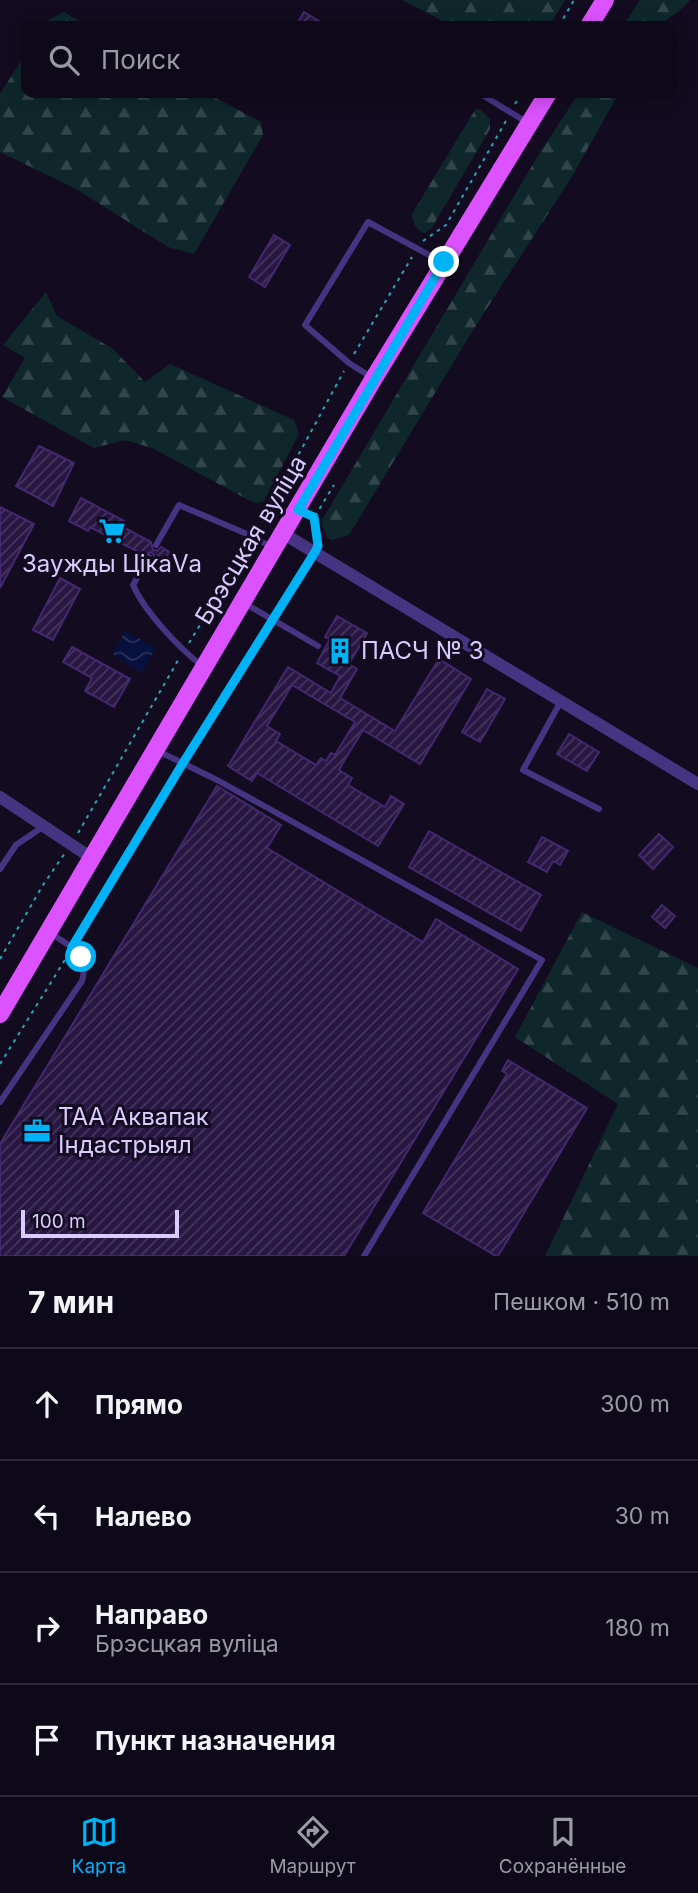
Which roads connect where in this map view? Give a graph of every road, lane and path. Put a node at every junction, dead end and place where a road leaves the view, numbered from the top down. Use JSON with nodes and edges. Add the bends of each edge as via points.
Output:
{"nodes":[{"id":1,"x":574,"y":0,"type":"edge"},
{"id":2,"x":605,"y":0,"type":"edge"},
{"id":3,"x":562,"y":21,"type":"edge"},
{"id":4,"x":592,"y":21,"type":"edge"},
{"id":5,"x":487,"y":98,"type":"edge"},
{"id":6,"x":519,"y":98,"type":"edge"},
{"id":7,"x":545,"y":98,"type":"edge"},
{"id":8,"x":510,"y":112,"type":"junction"},
{"id":9,"x":529,"y":124,"type":"junction"},
{"id":10,"x":418,"y":247,"type":"junction"},
{"id":11,"x":444,"y":262,"type":"junction"},
{"id":12,"x":349,"y":363,"type":"junction"},
{"id":13,"x":374,"y":378,"type":"junction"},
{"id":14,"x":334,"y":485,"type":"dead end"},
{"id":15,"x":276,"y":496,"type":"junction"},
{"id":16,"x":306,"y":514,"type":"junction"},
{"id":17,"x":254,"y":537,"type":"junction"},
{"id":18,"x":280,"y":541,"type":"junction"},
{"id":19,"x":156,"y":545,"type":"dead end"},
{"id":20,"x":315,"y":552,"type":"junction"},
{"id":21,"x":149,"y":557,"type":"dead end"},
{"id":22,"x":242,"y":602,"type":"junction"},
{"id":23,"x":274,"y":620,"type":"junction"},
{"id":24,"x":318,"y":646,"type":"dead end"},
{"id":25,"x":184,"y":651,"type":"junction"},
{"id":26,"x":205,"y":667,"type":"junction"},
{"id":27,"x":561,"y":701,"type":"junction"},
{"id":28,"x":156,"y":750,"type":"junction"},
{"id":29,"x":183,"y":763,"type":"junction"},
{"id":30,"x":698,"y":784,"type":"edge"},
{"id":31,"x":0,"y":797,"type":"edge"},
{"id":32,"x":599,"y":809,"type":"dead end"},
{"id":33,"x":44,"y":826,"type":"junction"},
{"id":34,"x":71,"y":844,"type":"junction"},
{"id":35,"x":93,"y":859,"type":"junction"},
{"id":36,"x":0,"y":869,"type":"edge"},
{"id":37,"x":50,"y":933,"type":"junction"},
{"id":38,"x":72,"y":947,"type":"junction"},
{"id":39,"x":0,"y":959,"type":"edge"},
{"id":40,"x":0,"y":1014,"type":"edge"},
{"id":41,"x":0,"y":1064,"type":"edge"},
{"id":42,"x":0,"y":1102,"type":"edge"},
{"id":43,"x":364,"y":1256,"type":"edge"}],
"edges":[{"from":1,"to":3,"type":"path"},
{"from":2,"to":4,"type":"main road"},
{"from":5,"to":8,"type":"lane"},
{"from":6,"to":8,"type":"path"},
{"from":7,"to":9,"type":"main road","name":"Брэсцкая вуліца"},
{"from":8,"to":9,"type":"lane"},
{"from":8,"to":10,"type":"path","via":[[446,225]]},
{"from":9,"to":11,"type":"main road","name":"Брэсцкая вуліца"},
{"from":10,"to":11,"type":"lane"},
{"from":10,"to":12,"type":"path"},
{"from":10,"to":12,"type":"lane","via":[[368,222],[305,325]]},
{"from":11,"to":13,"type":"main road","name":"Брэсцкая вуліца"},
{"from":12,"to":13,"type":"lane"},
{"from":12,"to":15,"type":"path"},
{"from":13,"to":16,"type":"main road","name":"Брэсцкая вуліца"},
{"from":14,"to":16,"type":"path"},
{"from":15,"to":16,"type":"path"},
{"from":15,"to":17,"type":"path"},
{"from":16,"to":18,"type":"main road","name":"Брэсцкая вуліца"},
{"from":16,"to":20,"type":"path","via":[[318,546]]},
{"from":17,"to":18,"type":"lane"},
{"from":17,"to":19,"type":"lane","via":[[179,505]]},
{"from":17,"to":25,"type":"path"},
{"from":18,"to":20,"type":"street"},
{"from":18,"to":22,"type":"main road","name":"Брэсцкая вуліца"},
{"from":20,"to":23,"type":"path"},
{"from":20,"to":27,"type":"street"},
{"from":21,"to":25,"type":"lane","via":[[133,585],[138,598]]},
{"from":22,"to":23,"type":"lane"},
{"from":22,"to":26,"type":"main road","name":"Брэсцкая вуліца"},
{"from":23,"to":24,"type":"lane"},
{"from":23,"to":29,"type":"path"},
{"from":25,"to":26,"type":"lane"},
{"from":25,"to":34,"type":"path"},
{"from":26,"to":28,"type":"main road","name":"Брэсцкая вуліца"},
{"from":27,"to":30,"type":"street"},
{"from":27,"to":32,"type":"lane","via":[[523,770]]},
{"from":28,"to":29,"type":"lane"},
{"from":28,"to":35,"type":"main road","name":"Брэсцкая вуліца"},
{"from":29,"to":38,"type":"path"},
{"from":29,"to":43,"type":"lane","via":[[542,960]]},
{"from":31,"to":33,"type":"street"},
{"from":33,"to":34,"type":"street"},
{"from":33,"to":36,"type":"lane","via":[[16,845]]},
{"from":34,"to":35,"type":"street"},
{"from":34,"to":39,"type":"path"},
{"from":35,"to":37,"type":"main road","name":"Брэсцкая вуліца"},
{"from":37,"to":38,"type":"lane"},
{"from":37,"to":40,"type":"main road","name":"Брэсцкая вуліца"},
{"from":38,"to":41,"type":"path"},
{"from":38,"to":42,"type":"lane","via":[[86,970],[82,981]]}]}
